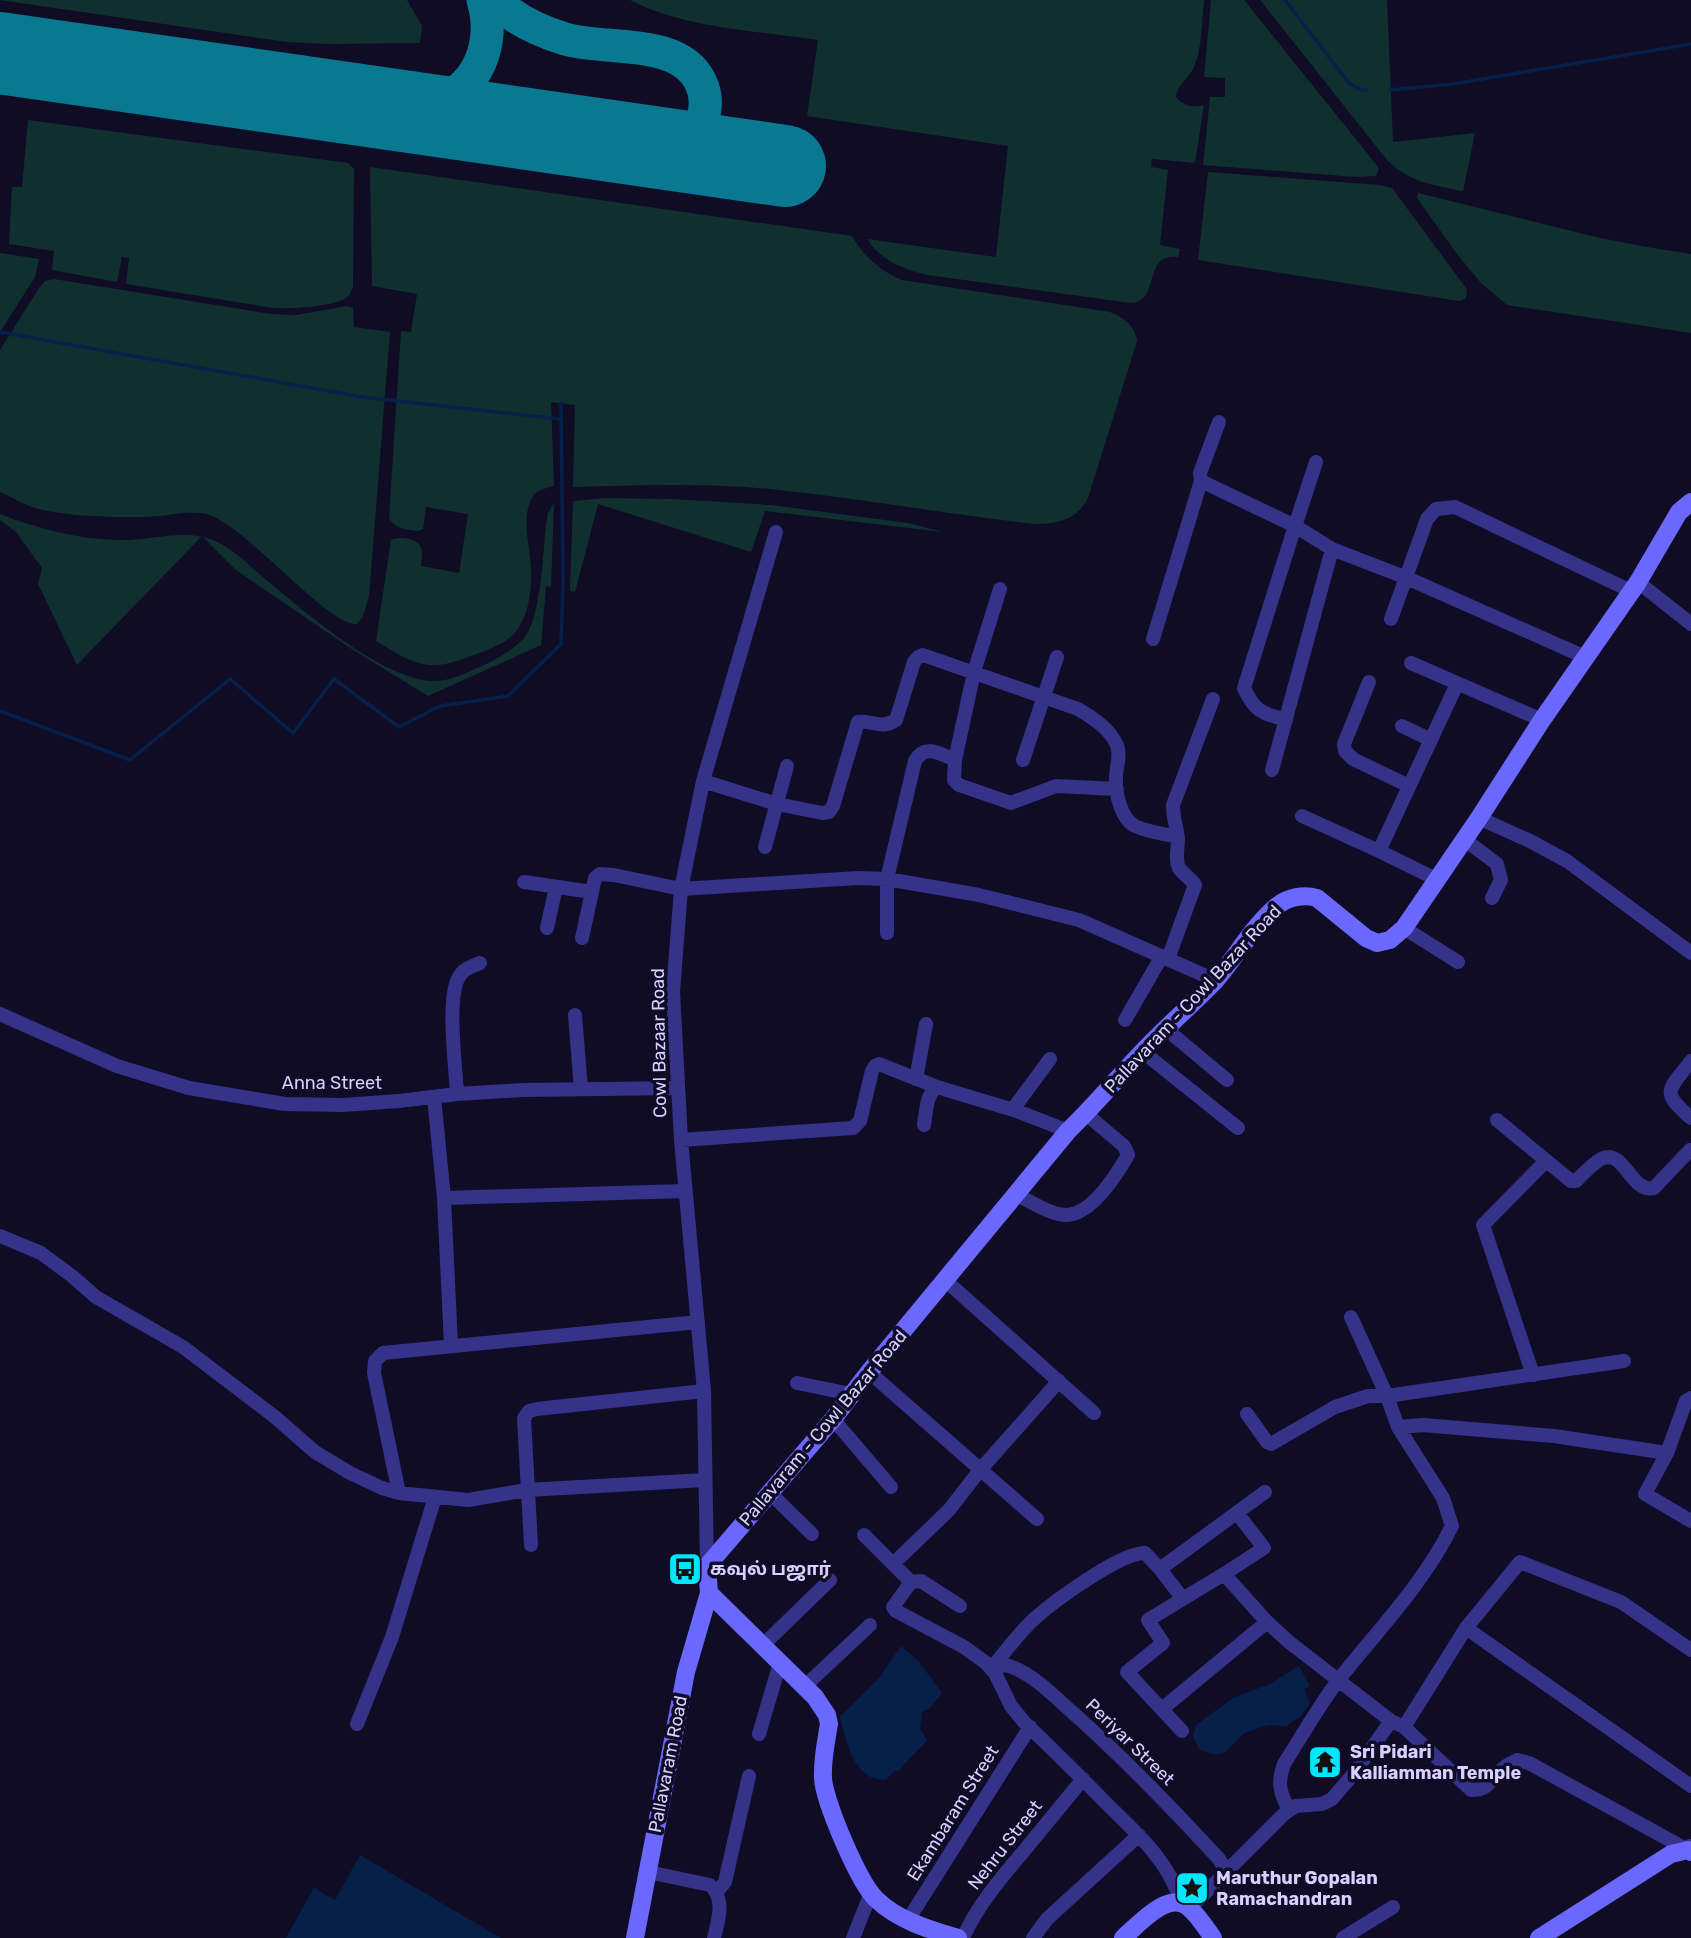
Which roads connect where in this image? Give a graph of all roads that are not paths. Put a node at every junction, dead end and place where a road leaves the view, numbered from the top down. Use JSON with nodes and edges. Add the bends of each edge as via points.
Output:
{"nodes":[{"id":1,"x":1219,"y":422,"type":"dead end"},
{"id":2,"x":1317,"y":462,"type":"dead end"},
{"id":3,"x":1201,"y":481,"type":"junction"},
{"id":4,"x":1691,"y":502,"type":"edge"},
{"id":5,"x":1295,"y":526,"type":"junction"},
{"id":6,"x":776,"y":532,"type":"dead end"},
{"id":7,"x":1332,"y":549,"type":"junction"},
{"id":8,"x":1407,"y":578,"type":"junction"},
{"id":9,"x":1635,"y":587,"type":"junction"},
{"id":10,"x":1000,"y":589,"type":"dead end"},
{"id":11,"x":1391,"y":619,"type":"dead end"},
{"id":12,"x":1691,"y":624,"type":"edge"},
{"id":13,"x":1153,"y":639,"type":"dead end"},
{"id":14,"x":1057,"y":657,"type":"dead end"},
{"id":15,"x":1585,"y":657,"type":"junction"},
{"id":16,"x":1411,"y":663,"type":"dead end"},
{"id":17,"x":974,"y":672,"type":"junction"},
{"id":18,"x":1368,"y":682,"type":"dead end"},
{"id":19,"x":1457,"y":684,"type":"junction"},
{"id":20,"x":1044,"y":697,"type":"junction"},
{"id":21,"x":1213,"y":699,"type":"dead end"},
{"id":22,"x":1286,"y":720,"type":"junction"},
{"id":23,"x":1542,"y":720,"type":"junction"},
{"id":24,"x":1402,"y":726,"type":"dead end"},
{"id":25,"x":1431,"y":740,"type":"junction"},
{"id":26,"x":956,"y":760,"type":"junction"},
{"id":27,"x":1023,"y":760,"type":"dead end"},
{"id":28,"x":787,"y":766,"type":"dead end"},
{"id":29,"x":1272,"y":770,"type":"dead end"},
{"id":30,"x":703,"y":781,"type":"junction"},
{"id":31,"x":1409,"y":786,"type":"junction"},
{"id":32,"x":1117,"y":789,"type":"junction"},
{"id":33,"x":777,"y":804,"type":"junction"},
{"id":34,"x":1302,"y":816,"type":"dead end"},
{"id":35,"x":1479,"y":818,"type":"junction"},
{"id":36,"x":1178,"y":837,"type":"junction"},
{"id":37,"x":1464,"y":839,"type":"junction"},
{"id":38,"x":765,"y":847,"type":"dead end"},
{"id":39,"x":1379,"y":850,"type":"junction"},
{"id":40,"x":887,"y":879,"type":"junction"},
{"id":41,"x":1436,"y":879,"type":"junction"},
{"id":42,"x":524,"y":882,"type":"dead end"},
{"id":43,"x":556,"y":887,"type":"junction"},
{"id":44,"x":681,"y":889,"type":"junction"},
{"id":45,"x":592,"y":892,"type":"junction"},
{"id":46,"x":1492,"y":898,"type":"dead end"},
{"id":47,"x":547,"y":928,"type":"dead end"},
{"id":48,"x":1404,"y":929,"type":"junction"},
{"id":49,"x":887,"y":933,"type":"dead end"},
{"id":50,"x":582,"y":939,"type":"dead end"},
{"id":51,"x":1691,"y":953,"type":"edge"},
{"id":52,"x":1165,"y":958,"type":"junction"},
{"id":53,"x":1458,"y":962,"type":"dead end"},
{"id":54,"x":480,"y":963,"type":"dead end"},
{"id":55,"x":1215,"y":980,"type":"junction"},
{"id":56,"x":0,"y":1014,"type":"edge"},
{"id":57,"x":575,"y":1015,"type":"dead end"},
{"id":58,"x":1125,"y":1020,"type":"dead end"},
{"id":59,"x":926,"y":1024,"type":"dead end"},
{"id":60,"x":1166,"y":1029,"type":"junction"},
{"id":61,"x":1143,"y":1052,"type":"junction"},
{"id":62,"x":1049,"y":1059,"type":"dead end"},
{"id":63,"x":1691,"y":1061,"type":"edge"},
{"id":64,"x":916,"y":1079,"type":"junction"},
{"id":65,"x":1227,"y":1080,"type":"dead end"},
{"id":66,"x":937,"y":1087,"type":"junction"},
{"id":67,"x":678,"y":1088,"type":"junction"},
{"id":68,"x":581,"y":1089,"type":"junction"},
{"id":69,"x":457,"y":1094,"type":"junction"},
{"id":70,"x":435,"y":1097,"type":"junction"},
{"id":71,"x":1013,"y":1110,"type":"junction"},
{"id":72,"x":1086,"y":1114,"type":"junction"},
{"id":73,"x":1691,"y":1118,"type":"edge"},
{"id":74,"x":1497,"y":1120,"type":"dead end"},
{"id":75,"x":924,"y":1125,"type":"dead end"},
{"id":76,"x":1238,"y":1128,"type":"dead end"},
{"id":77,"x":1068,"y":1131,"type":"junction"},
{"id":78,"x":681,"y":1140,"type":"junction"},
{"id":79,"x":1691,"y":1151,"type":"edge"},
{"id":80,"x":1546,"y":1161,"type":"junction"},
{"id":81,"x":685,"y":1191,"type":"junction"},
{"id":82,"x":1015,"y":1194,"type":"junction"},
{"id":83,"x":444,"y":1198,"type":"junction"},
{"id":84,"x":0,"y":1236,"type":"edge"},
{"id":85,"x":945,"y":1280,"type":"junction"},
{"id":86,"x":1351,"y":1317,"type":"dead end"},
{"id":87,"x":698,"y":1322,"type":"junction"},
{"id":88,"x":451,"y":1345,"type":"junction"},
{"id":89,"x":1624,"y":1362,"type":"dead end"},
{"id":90,"x":869,"y":1372,"type":"junction"},
{"id":91,"x":1533,"y":1375,"type":"junction"},
{"id":92,"x":1059,"y":1381,"type":"junction"},
{"id":93,"x":797,"y":1383,"type":"dead end"},
{"id":94,"x":704,"y":1391,"type":"junction"},
{"id":95,"x":851,"y":1394,"type":"junction"},
{"id":96,"x":1387,"y":1396,"type":"junction"},
{"id":97,"x":1691,"y":1398,"type":"edge"},
{"id":98,"x":1094,"y":1413,"type":"dead end"},
{"id":99,"x":1247,"y":1414,"type":"dead end"},
{"id":100,"x":834,"y":1419,"type":"junction"},
{"id":101,"x":1398,"y":1427,"type":"junction"},
{"id":102,"x":1667,"y":1453,"type":"junction"},
{"id":103,"x":980,"y":1470,"type":"junction"},
{"id":104,"x":705,"y":1480,"type":"junction"},
{"id":105,"x":891,"y":1487,"type":"dead end"},
{"id":106,"x":527,"y":1490,"type":"junction"},
{"id":107,"x":1265,"y":1492,"type":"dead end"},
{"id":108,"x":399,"y":1493,"type":"junction"},
{"id":109,"x":771,"y":1493,"type":"junction"},
{"id":110,"x":435,"y":1497,"type":"junction"},
{"id":111,"x":1237,"y":1513,"type":"junction"},
{"id":112,"x":1037,"y":1518,"type":"dead end"},
{"id":113,"x":1691,"y":1521,"type":"edge"},
{"id":114,"x":812,"y":1534,"type":"dead end"},
{"id":115,"x":864,"y":1535,"type":"dead end"},
{"id":116,"x":531,"y":1545,"type":"dead end"},
{"id":117,"x":893,"y":1564,"type":"junction"},
{"id":118,"x":707,"y":1566,"type":"junction"},
{"id":119,"x":1160,"y":1569,"type":"junction"},
{"id":120,"x":1224,"y":1574,"type":"junction"},
{"id":121,"x":830,"y":1580,"type":"dead end"},
{"id":122,"x":911,"y":1582,"type":"junction"},
{"id":123,"x":709,"y":1592,"type":"junction"},
{"id":124,"x":1183,"y":1599,"type":"junction"},
{"id":125,"x":960,"y":1606,"type":"dead end"},
{"id":126,"x":1268,"y":1622,"type":"junction"},
{"id":127,"x":870,"y":1625,"type":"dead end"},
{"id":128,"x":1466,"y":1628,"type":"junction"},
{"id":129,"x":762,"y":1646,"type":"junction"},
{"id":130,"x":1691,"y":1650,"type":"edge"},
{"id":131,"x":780,"y":1663,"type":"junction"},
{"id":132,"x":991,"y":1669,"type":"junction"},
{"id":133,"x":1338,"y":1681,"type":"junction"},
{"id":134,"x":804,"y":1687,"type":"junction"},
{"id":135,"x":1161,"y":1709,"type":"junction"},
{"id":136,"x":357,"y":1724,"type":"dead end"},
{"id":137,"x":1398,"y":1724,"type":"junction"},
{"id":138,"x":1030,"y":1727,"type":"junction"},
{"id":139,"x":1182,"y":1731,"type":"dead end"},
{"id":140,"x":758,"y":1734,"type":"dead end"},
{"id":141,"x":749,"y":1776,"type":"dead end"},
{"id":142,"x":1083,"y":1779,"type":"junction"},
{"id":143,"x":1691,"y":1786,"type":"edge"},
{"id":144,"x":1289,"y":1810,"type":"junction"},
{"id":145,"x":1139,"y":1835,"type":"junction"},
{"id":146,"x":1690,"y":1849,"type":"edge"},
{"id":147,"x":1226,"y":1871,"type":"junction"},
{"id":148,"x":648,"y":1872,"type":"junction"},
{"id":149,"x":717,"y":1892,"type":"junction"},
{"id":150,"x":871,"y":1893,"type":"junction"},
{"id":151,"x":1185,"y":1905,"type":"junction"},
{"id":152,"x":1393,"y":1907,"type":"dead end"},
{"id":153,"x":908,"y":1920,"type":"junction"},
{"id":154,"x":927,"y":1934,"type":"edge"},
{"id":155,"x":1541,"y":1937,"type":"edge"},
{"id":156,"x":635,"y":1938,"type":"edge"},
{"id":157,"x":714,"y":1938,"type":"edge"},
{"id":158,"x":853,"y":1938,"type":"edge"},
{"id":159,"x":958,"y":1938,"type":"edge"},
{"id":160,"x":963,"y":1938,"type":"edge"},
{"id":161,"x":1033,"y":1938,"type":"edge"},
{"id":162,"x":1123,"y":1938,"type":"edge"},
{"id":163,"x":1213,"y":1938,"type":"edge"},
{"id":164,"x":1343,"y":1938,"type":"edge"}],
"edges":[{"from":1,"to":3,"type":"street"},
{"from":2,"to":5,"type":"street"},
{"from":3,"to":5,"type":"street"},
{"from":3,"to":13,"type":"street"},
{"from":4,"to":9,"type":"street","via":[[1679,512]]},
{"from":5,"to":7,"type":"street"},
{"from":5,"to":22,"type":"street","via":[[1244,688],[1260,712]]},
{"from":6,"to":30,"type":"street","name":"Cowl Bazaar Road"},
{"from":7,"to":8,"type":"street"},
{"from":7,"to":22,"type":"street"},
{"from":8,"to":9,"type":"street","via":[[1427,519],[1436,509],[1455,507]]},
{"from":8,"to":11,"type":"street"},
{"from":8,"to":15,"type":"street"},
{"from":9,"to":12,"type":"street"},
{"from":9,"to":15,"type":"street"},
{"from":10,"to":17,"type":"street"},
{"from":14,"to":20,"type":"street"},
{"from":15,"to":23,"type":"street"},
{"from":16,"to":19,"type":"street"},
{"from":17,"to":20,"type":"street"},
{"from":17,"to":26,"type":"street"},
{"from":17,"to":33,"type":"street","via":[[918,657],[896,720],[886,725],[858,723],[829,812]]},
{"from":18,"to":31,"type":"street","via":[[1345,751]]},
{"from":19,"to":23,"type":"street"},
{"from":19,"to":25,"type":"street"},
{"from":20,"to":27,"type":"street"},
{"from":20,"to":32,"type":"street","via":[[1097,720],[1112,738],[1119,752]]},
{"from":21,"to":36,"type":"street","via":[[1174,806]]},
{"from":22,"to":29,"type":"street"},
{"from":23,"to":35,"type":"street"},
{"from":24,"to":25,"type":"street"},
{"from":25,"to":31,"type":"street"},
{"from":26,"to":32,"type":"street","via":[[954,780],[959,785],[1011,803],[1056,786]]},
{"from":26,"to":40,"type":"street","via":[[928,750],[918,755]]},
{"from":28,"to":33,"type":"street"},
{"from":30,"to":33,"type":"street"},
{"from":30,"to":44,"type":"street","name":"Cowl Bazaar Road"},
{"from":31,"to":39,"type":"street"},
{"from":32,"to":36,"type":"street","via":[[1133,826]]},
{"from":33,"to":38,"type":"street"},
{"from":34,"to":39,"type":"street"},
{"from":35,"to":37,"type":"street"},
{"from":35,"to":51,"type":"street","via":[[1567,861]]},
{"from":36,"to":52,"type":"street","via":[[1179,868],[1195,885]]},
{"from":37,"to":41,"type":"street"},
{"from":37,"to":46,"type":"street","via":[[1497,864],[1501,880]]},
{"from":39,"to":41,"type":"street"},
{"from":40,"to":44,"type":"street"},
{"from":40,"to":49,"type":"street"},
{"from":40,"to":52,"type":"street","via":[[979,895],[1079,920]]},
{"from":41,"to":48,"type":"street"},
{"from":42,"to":43,"type":"street"},
{"from":43,"to":45,"type":"street"},
{"from":43,"to":47,"type":"street"},
{"from":44,"to":45,"type":"street","via":[[600,874]]},
{"from":44,"to":67,"type":"street","name":"Cowl Bazaar Road","via":[[673,992]]},
{"from":45,"to":50,"type":"street"},
{"from":48,"to":53,"type":"street"},
{"from":48,"to":55,"type":"street","name":"Pallavaram - Cowl Bazar Road","via":[[1377,943],[1317,898],[1292,898],[1264,919]]},
{"from":52,"to":55,"type":"street"},
{"from":52,"to":58,"type":"street"},
{"from":54,"to":69,"type":"street","via":[[461,973],[452,1002]]},
{"from":55,"to":60,"type":"street","name":"Pallavaram - Cowl Bazar Road"},
{"from":56,"to":70,"type":"street","name":"Anna Street","via":[[117,1066],[189,1088],[285,1104]]},
{"from":57,"to":68,"type":"street"},
{"from":59,"to":64,"type":"street"},
{"from":60,"to":61,"type":"street","name":"Pallavaram - Cowl Bazar Road"},
{"from":60,"to":65,"type":"street"},
{"from":61,"to":72,"type":"street","name":"Pallavaram - Cowl Bazar Road"},
{"from":61,"to":76,"type":"street"},
{"from":62,"to":71,"type":"street"},
{"from":63,"to":73,"type":"street","via":[[1673,1084],[1670,1097]]},
{"from":64,"to":66,"type":"street"},
{"from":64,"to":78,"type":"street","via":[[875,1066],[860,1121],[853,1128]]},
{"from":66,"to":71,"type":"street"},
{"from":66,"to":75,"type":"street","via":[[932,1090]]},
{"from":67,"to":68,"type":"street","name":"Anna Street"},
{"from":67,"to":78,"type":"street","name":"Cowl Bazaar Road"},
{"from":68,"to":69,"type":"street","name":"Anna Street"},
{"from":69,"to":70,"type":"street","name":"Anna Street"},
{"from":70,"to":83,"type":"street"},
{"from":71,"to":77,"type":"street"},
{"from":72,"to":77,"type":"street","name":"Pallavaram - Cowl Bazar Road"},
{"from":72,"to":82,"type":"street","via":[[1128,1150],[1093,1203],[1067,1214]]},
{"from":74,"to":80,"type":"street"},
{"from":77,"to":82,"type":"street","name":"Pallavaram - Cowl Bazar Road"},
{"from":78,"to":81,"type":"street","name":"Cowl Bazaar Road"},
{"from":79,"to":80,"type":"street","via":[[1648,1189],[1611,1157],[1601,1158],[1576,1181]]},
{"from":80,"to":91,"type":"street","via":[[1483,1225]]},
{"from":81,"to":83,"type":"street"},
{"from":81,"to":87,"type":"street","name":"Cowl Bazaar Road"},
{"from":82,"to":85,"type":"street","name":"Pallavaram - Cowl Bazar Road"},
{"from":83,"to":88,"type":"street"},
{"from":84,"to":108,"type":"street","via":[[41,1253],[96,1297],[183,1347],[315,1452],[350,1473]]},
{"from":85,"to":90,"type":"street","name":"Pallavaram - Cowl Bazar Road"},
{"from":85,"to":92,"type":"street"},
{"from":86,"to":96,"type":"street"},
{"from":87,"to":88,"type":"street"},
{"from":87,"to":94,"type":"street","name":"Cowl Bazaar Road"},
{"from":88,"to":108,"type":"street","via":[[383,1353],[375,1361]]},
{"from":89,"to":91,"type":"street"},
{"from":90,"to":95,"type":"street","name":"Pallavaram - Cowl Bazar Road"},
{"from":90,"to":103,"type":"street"},
{"from":91,"to":96,"type":"street"},
{"from":92,"to":98,"type":"street"},
{"from":92,"to":103,"type":"street"},
{"from":93,"to":95,"type":"street"},
{"from":94,"to":104,"type":"street","name":"Cowl Bazaar Road"},
{"from":94,"to":106,"type":"street","via":[[529,1411],[524,1418]]},
{"from":95,"to":100,"type":"street","name":"Pallavaram - Cowl Bazar Road"},
{"from":96,"to":99,"type":"street","via":[[1368,1396],[1335,1407],[1271,1444]]},
{"from":96,"to":101,"type":"street"},
{"from":97,"to":102,"type":"street"},
{"from":100,"to":105,"type":"street"},
{"from":100,"to":109,"type":"street","name":"Pallavaram - Cowl Bazar Road"},
{"from":101,"to":102,"type":"street","via":[[1554,1436]]},
{"from":101,"to":133,"type":"street","via":[[1443,1498],[1452,1526],[1414,1587]]},
{"from":102,"to":113,"type":"street","via":[[1645,1494]]},
{"from":103,"to":112,"type":"street"},
{"from":103,"to":117,"type":"street","via":[[949,1510]]},
{"from":104,"to":106,"type":"street"},
{"from":104,"to":118,"type":"street","name":"Cowl Bazaar Road"},
{"from":106,"to":110,"type":"street","via":[[468,1500]]},
{"from":106,"to":116,"type":"street"},
{"from":107,"to":111,"type":"street"},
{"from":108,"to":110,"type":"street"},
{"from":109,"to":114,"type":"street"},
{"from":109,"to":118,"type":"street","name":"Pallavaram - Cowl Bazar Road"},
{"from":110,"to":136,"type":"street","via":[[392,1637]]},
{"from":111,"to":119,"type":"street"},
{"from":111,"to":120,"type":"street","via":[[1264,1548]]},
{"from":115,"to":117,"type":"street"},
{"from":117,"to":122,"type":"street"},
{"from":118,"to":123,"type":"street"},
{"from":119,"to":124,"type":"street"},
{"from":119,"to":132,"type":"street","via":[[1144,1553],[1126,1556],[1034,1619]]},
{"from":120,"to":124,"type":"street"},
{"from":120,"to":126,"type":"street"},
{"from":121,"to":129,"type":"street"},
{"from":122,"to":125,"type":"street","via":[[921,1581]]},
{"from":122,"to":132,"type":"street","via":[[893,1607],[896,1612],[964,1647]]},
{"from":123,"to":129,"type":"street"},
{"from":123,"to":148,"type":"street","name":"Pallavaram Road","via":[[686,1672]]},
{"from":124,"to":135,"type":"street","via":[[1148,1620],[1163,1643],[1127,1672]]},
{"from":126,"to":133,"type":"street"},
{"from":126,"to":135,"type":"street"},
{"from":127,"to":134,"type":"street"},
{"from":128,"to":130,"type":"street","via":[[1520,1563],[1621,1602]]},
{"from":128,"to":137,"type":"street"},
{"from":128,"to":143,"type":"street"},
{"from":129,"to":131,"type":"street"},
{"from":131,"to":134,"type":"street"},
{"from":131,"to":140,"type":"street"},
{"from":132,"to":138,"type":"street"},
{"from":132,"to":147,"type":"street","name":"Periyar Street","via":[[1009,1666],[1047,1689],[1115,1751]]},
{"from":133,"to":137,"type":"street"},
{"from":133,"to":144,"type":"street","via":[[1284,1764],[1279,1779]]},
{"from":134,"to":150,"type":"street","via":[[827,1715],[823,1780],[850,1857]]},
{"from":135,"to":139,"type":"street"},
{"from":137,"to":144,"type":"street","via":[[1332,1798]]},
{"from":137,"to":146,"type":"street","via":[[1471,1790],[1486,1787],[1517,1760],[1529,1763]]},
{"from":138,"to":142,"type":"street"},
{"from":138,"to":153,"type":"street","name":"Ekambaram Street"},
{"from":141,"to":149,"type":"street","via":[[726,1882]]},
{"from":142,"to":145,"type":"street"},
{"from":142,"to":160,"type":"street","name":"Nehru Street","via":[[1005,1873]]},
{"from":144,"to":147,"type":"street"},
{"from":145,"to":151,"type":"street","via":[[1163,1863]]},
{"from":145,"to":161,"type":"street","via":[[1047,1919]]},
{"from":146,"to":155,"type":"street","via":[[1671,1854]]},
{"from":147,"to":151,"type":"street"},
{"from":148,"to":149,"type":"street","via":[[710,1885]]},
{"from":148,"to":156,"type":"street","name":"Pallavaram Road"},
{"from":149,"to":157,"type":"street","via":[[720,1900]]},
{"from":150,"to":153,"type":"street"},
{"from":150,"to":158,"type":"street"},
{"from":151,"to":162,"type":"street","via":[[1171,1901],[1161,1906]]},
{"from":151,"to":163,"type":"street"},
{"from":152,"to":164,"type":"street"},
{"from":153,"to":154,"type":"street"},
{"from":154,"to":159,"type":"street"}]}
